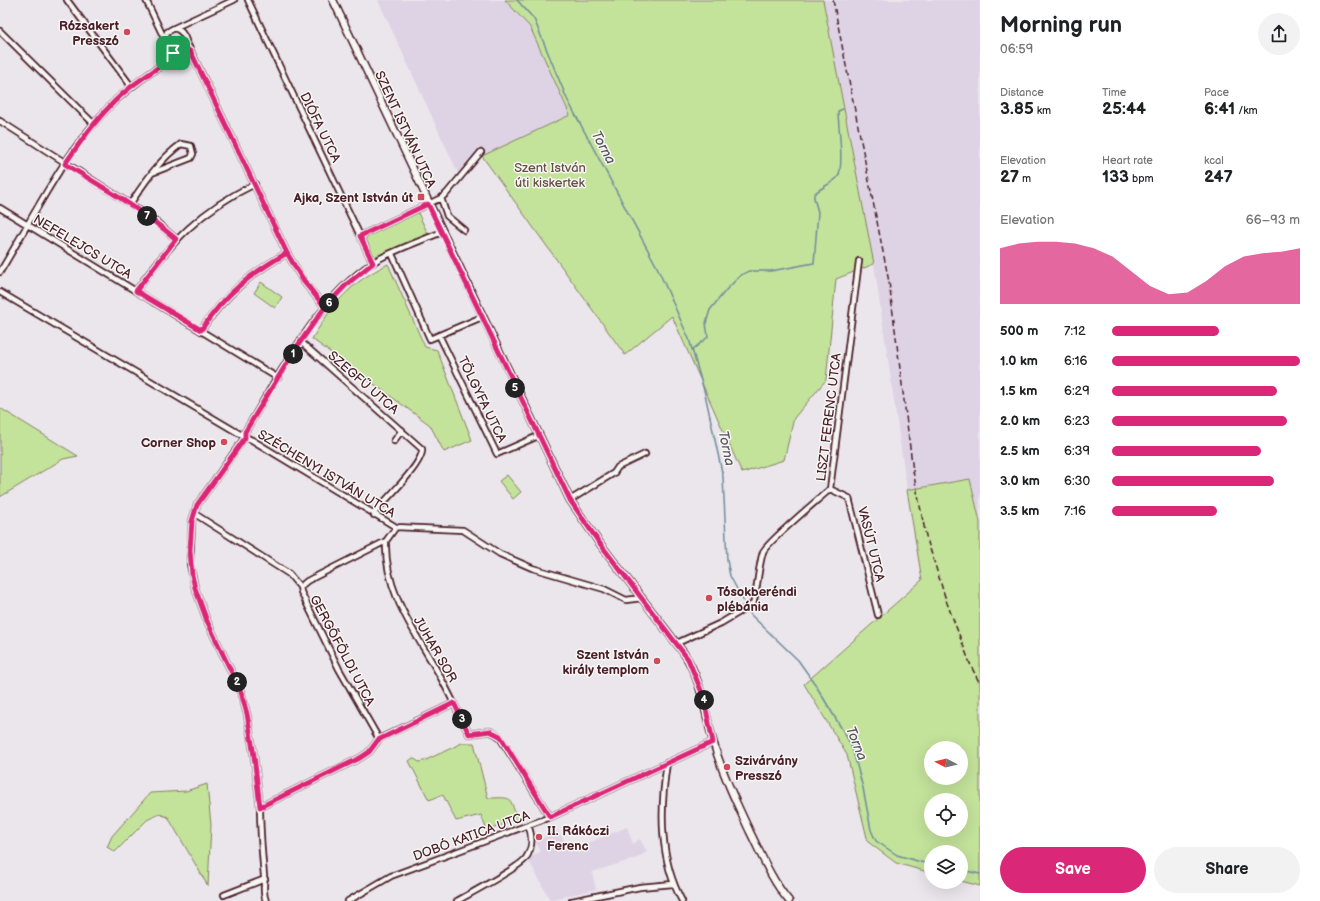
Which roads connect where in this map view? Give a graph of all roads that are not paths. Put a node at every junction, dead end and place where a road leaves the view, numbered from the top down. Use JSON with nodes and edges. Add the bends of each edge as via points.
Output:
{"nodes":[{"id":1,"x":67,"y":0,"type":"edge"},
{"id":2,"x":146,"y":0,"type":"edge"},
{"id":3,"x":234,"y":0,"type":"edge"},
{"id":4,"x":248,"y":0,"type":"edge"},
{"id":5,"x":333,"y":0,"type":"edge"},
{"id":6,"x":184,"y":23,"type":"junction"},
{"id":7,"x":158,"y":26,"type":"junction"},
{"id":8,"x":174,"y":28,"type":"junction"},
{"id":9,"x":0,"y":32,"type":"edge"},
{"id":10,"x":167,"y":32,"type":"junction"},
{"id":11,"x":182,"y":32,"type":"junction"},
{"id":12,"x":165,"y":39,"type":"junction"},
{"id":13,"x":186,"y":41,"type":"junction"},
{"id":14,"x":186,"y":49,"type":"junction"},
{"id":15,"x":191,"y":52,"type":"junction"},
{"id":16,"x":173,"y":53,"type":"junction"},
{"id":17,"x":179,"y":54,"type":"junction"},
{"id":18,"x":170,"y":59,"type":"junction"},
{"id":19,"x":131,"y":86,"type":"junction"},
{"id":20,"x":0,"y":121,"type":"edge"},
{"id":21,"x":94,"y":124,"type":"junction"},
{"id":22,"x":482,"y":152,"type":"dead end"},
{"id":23,"x":65,"y":164,"type":"junction"},
{"id":24,"x":152,"y":172,"type":"junction"},
{"id":25,"x":255,"y":184,"type":"junction"},
{"id":26,"x":441,"y":198,"type":"junction"},
{"id":27,"x":130,"y":204,"type":"junction"},
{"id":28,"x":428,"y":204,"type":"junction"},
{"id":29,"x":0,"y":208,"type":"edge"},
{"id":30,"x":29,"y":225,"type":"junction"},
{"id":31,"x":464,"y":230,"type":"dead end"},
{"id":32,"x":442,"y":232,"type":"junction"},
{"id":33,"x":360,"y":236,"type":"junction"},
{"id":34,"x":176,"y":239,"type":"junction"},
{"id":35,"x":287,"y":253,"type":"junction"},
{"id":36,"x":392,"y":254,"type":"junction"},
{"id":37,"x":860,"y":261,"type":"dead end"},
{"id":38,"x":373,"y":263,"type":"junction"},
{"id":39,"x":0,"y":272,"type":"edge"},
{"id":40,"x":136,"y":291,"type":"junction"},
{"id":41,"x":0,"y":292,"type":"edge"},
{"id":42,"x":325,"y":307,"type":"junction"},
{"id":43,"x":482,"y":317,"type":"junction"},
{"id":44,"x":201,"y":330,"type":"junction"},
{"id":45,"x":439,"y":335,"type":"junction"},
{"id":46,"x":301,"y":342,"type":"junction"},
{"id":47,"x":278,"y":378,"type":"junction"},
{"id":48,"x":402,"y":430,"type":"junction"},
{"id":49,"x":538,"y":436,"type":"junction"},
{"id":50,"x":245,"y":438,"type":"junction"},
{"id":51,"x":394,"y":441,"type":"dead end"},
{"id":52,"x":645,"y":454,"type":"dead end"},
{"id":53,"x":830,"y":489,"type":"junction"},
{"id":54,"x":570,"y":500,"type":"junction"},
{"id":55,"x":194,"y":514,"type":"junction"},
{"id":56,"x":374,"y":515,"type":"junction"},
{"id":57,"x":396,"y":527,"type":"junction"},
{"id":58,"x":386,"y":541,"type":"junction"},
{"id":59,"x":300,"y":587,"type":"junction"},
{"id":60,"x":642,"y":598,"type":"junction"},
{"id":61,"x":878,"y":615,"type":"dead end"},
{"id":62,"x":677,"y":643,"type":"junction"},
{"id":63,"x":454,"y":703,"type":"junction"},
{"id":64,"x":378,"y":740,"type":"junction"},
{"id":65,"x":713,"y":742,"type":"junction"},
{"id":66,"x":667,"y":763,"type":"junction"},
{"id":67,"x":260,"y":807,"type":"junction"},
{"id":68,"x":550,"y":817,"type":"junction"},
{"id":69,"x":528,"y":825,"type":"junction"},
{"id":70,"x":265,"y":879,"type":"junction"},
{"id":71,"x":673,"y":884,"type":"junction"},
{"id":72,"x":224,"y":895,"type":"dead end"},
{"id":73,"x":266,"y":901,"type":"edge"},
{"id":74,"x":348,"y":901,"type":"edge"},
{"id":75,"x":457,"y":901,"type":"edge"},
{"id":76,"x":572,"y":901,"type":"edge"},
{"id":77,"x":682,"y":901,"type":"edge"},
{"id":78,"x":789,"y":901,"type":"edge"}],
"edges":[{"from":1,"to":19,"type":"street"},
{"from":2,"to":7,"type":"street"},
{"from":3,"to":6,"type":"street"},
{"from":4,"to":33,"type":"street","name":"DIÓFA UTCA"},
{"from":5,"to":28,"type":"main road","name":"SZENT ISTVÁN UTCA"},
{"from":6,"to":8,"type":"street"},
{"from":6,"to":11,"type":"street"},
{"from":7,"to":10,"type":"street"},
{"from":7,"to":12,"type":"street"},
{"from":8,"to":10,"type":"street"},
{"from":8,"to":11,"type":"street"},
{"from":9,"to":21,"type":"street"},
{"from":10,"to":12,"type":"street"},
{"from":11,"to":13,"type":"street"},
{"from":12,"to":16,"type":"street"},
{"from":13,"to":14,"type":"street"},
{"from":13,"to":15,"type":"street"},
{"from":14,"to":15,"type":"street"},
{"from":14,"to":17,"type":"street"},
{"from":15,"to":25,"type":"street"},
{"from":16,"to":17,"type":"street"},
{"from":16,"to":18,"type":"street"},
{"from":17,"to":18,"type":"street"},
{"from":18,"to":19,"type":"street"},
{"from":19,"to":21,"type":"street"},
{"from":20,"to":23,"type":"street"},
{"from":21,"to":23,"type":"street"},
{"from":22,"to":26,"type":"street"},
{"from":23,"to":27,"type":"street"},
{"from":23,"to":30,"type":"street"},
{"from":24,"to":24,"type":"street","via":[[164,157],[181,144],[191,146],[193,154],[185,162]]},
{"from":24,"to":27,"type":"street"},
{"from":25,"to":34,"type":"street","via":[[214,206]]},
{"from":25,"to":35,"type":"street"},
{"from":26,"to":28,"type":"street"},
{"from":26,"to":31,"type":"street","via":[[447,216]]},
{"from":27,"to":34,"type":"street"},
{"from":28,"to":32,"type":"main road","name":"SZENT ISTVÁN UTCA"},
{"from":28,"to":33,"type":"street"},
{"from":29,"to":30,"type":"street","name":"NEFELEJCS UTCA"},
{"from":30,"to":39,"type":"street"},
{"from":30,"to":40,"type":"street","name":"NEFELEJCS UTCA"},
{"from":32,"to":36,"type":"street"},
{"from":32,"to":43,"type":"main road","name":"SZENT ISTVÁN UTCA"},
{"from":33,"to":38,"type":"street","name":"DIÓFA UTCA"},
{"from":34,"to":40,"type":"street"},
{"from":35,"to":42,"type":"street","via":[[304,282]]},
{"from":35,"to":44,"type":"street","via":[[239,284]]},
{"from":36,"to":38,"type":"street"},
{"from":36,"to":45,"type":"street","via":[[430,340]]},
{"from":37,"to":53,"type":"street","name":"LISZT FERENC UTCA"},
{"from":38,"to":42,"type":"street","via":[[347,284]]},
{"from":40,"to":44,"type":"street","name":"NEFELEJCS UTCA"},
{"from":41,"to":50,"type":"street","name":"SZÉCHENYI ISTVÁN UTCA"},
{"from":42,"to":46,"type":"street"},
{"from":43,"to":45,"type":"street"},
{"from":43,"to":49,"type":"main road","name":"SZENT ISTVÁN UTCA"},
{"from":44,"to":47,"type":"street","name":"NEFELEJCS UTCA"},
{"from":45,"to":49,"type":"street","name":"TÖLGYFA UTCA","via":[[497,454]]},
{"from":46,"to":47,"type":"street"},
{"from":46,"to":48,"type":"street","name":"SZEGFŰ UTCA"},
{"from":47,"to":50,"type":"street","via":[[245,432]]},
{"from":48,"to":51,"type":"street","name":"SZEGFŰ UTCA"},
{"from":48,"to":56,"type":"street","via":[[420,445],[422,453],[414,467]]},
{"from":49,"to":54,"type":"main road","name":"SZENT ISTVÁN UTCA"},
{"from":50,"to":55,"type":"street","via":[[197,505]]},
{"from":50,"to":56,"type":"street","name":"SZÉCHENYI ISTVÁN UTCA"},
{"from":52,"to":54,"type":"street","via":[[618,467],[614,473]]},
{"from":53,"to":61,"type":"street","name":"VASÚT UTCA","via":[[849,498]]},
{"from":53,"to":62,"type":"street","name":"LISZT FERENC UTCA","via":[[763,552],[753,604]]},
{"from":54,"to":60,"type":"main road","name":"SZENT ISTVÁN UTCA"},
{"from":55,"to":59,"type":"street","via":[[289,574]]},
{"from":55,"to":67,"type":"street","via":[[190,550],[192,575],[207,621],[241,692],[251,734]]},
{"from":56,"to":57,"type":"street","name":"SZÉCHENYI ISTVÁN UTCA"},
{"from":57,"to":58,"type":"street","name":"GERGŐFÖLDI UTCA"},
{"from":57,"to":60,"type":"street","name":"SZÉCHENYI ISTVÁN UTCA","via":[[463,530],[500,554],[532,568],[604,589],[626,600]]},
{"from":58,"to":59,"type":"street","name":"GERGŐFÖLDI UTCA"},
{"from":58,"to":63,"type":"street","name":"JUHAR SOR","via":[[385,557],[398,602]]},
{"from":59,"to":64,"type":"street","name":"GERGŐFÖLDI UTCA","via":[[308,610]]},
{"from":60,"to":62,"type":"main road","name":"SZENT ISTVÁN UTCA"},
{"from":62,"to":65,"type":"main road","name":"SZENT ISTVÁN UTCA","via":[[699,683]]},
{"from":63,"to":64,"type":"street"},
{"from":63,"to":68,"type":"street","name":"JUHAR SOR","via":[[469,734],[490,731],[500,736]]},
{"from":64,"to":67,"type":"street","via":[[369,752],[360,758]]},
{"from":65,"to":66,"type":"street","name":"DOBÓ KATICA UTCA"},
{"from":65,"to":78,"type":"main road","name":"SZENT ISTVÁN UTCA","via":[[727,782],[763,858],[775,882]]},
{"from":66,"to":68,"type":"street","name":"DOBÓ KATICA UTCA"},
{"from":66,"to":71,"type":"street","via":[[662,818],[666,859]]},
{"from":67,"to":70,"type":"street"},
{"from":68,"to":69,"type":"street","name":"DOBÓ KATICA UTCA"},
{"from":69,"to":74,"type":"street","name":"DOBÓ KATICA UTCA","via":[[390,876]]},
{"from":69,"to":75,"type":"street","via":[[532,836],[525,859]]},
{"from":70,"to":72,"type":"street"},
{"from":70,"to":73,"type":"street","via":[[263,893]]},
{"from":71,"to":76,"type":"street","via":[[640,886]]},
{"from":71,"to":77,"type":"street"}]}
